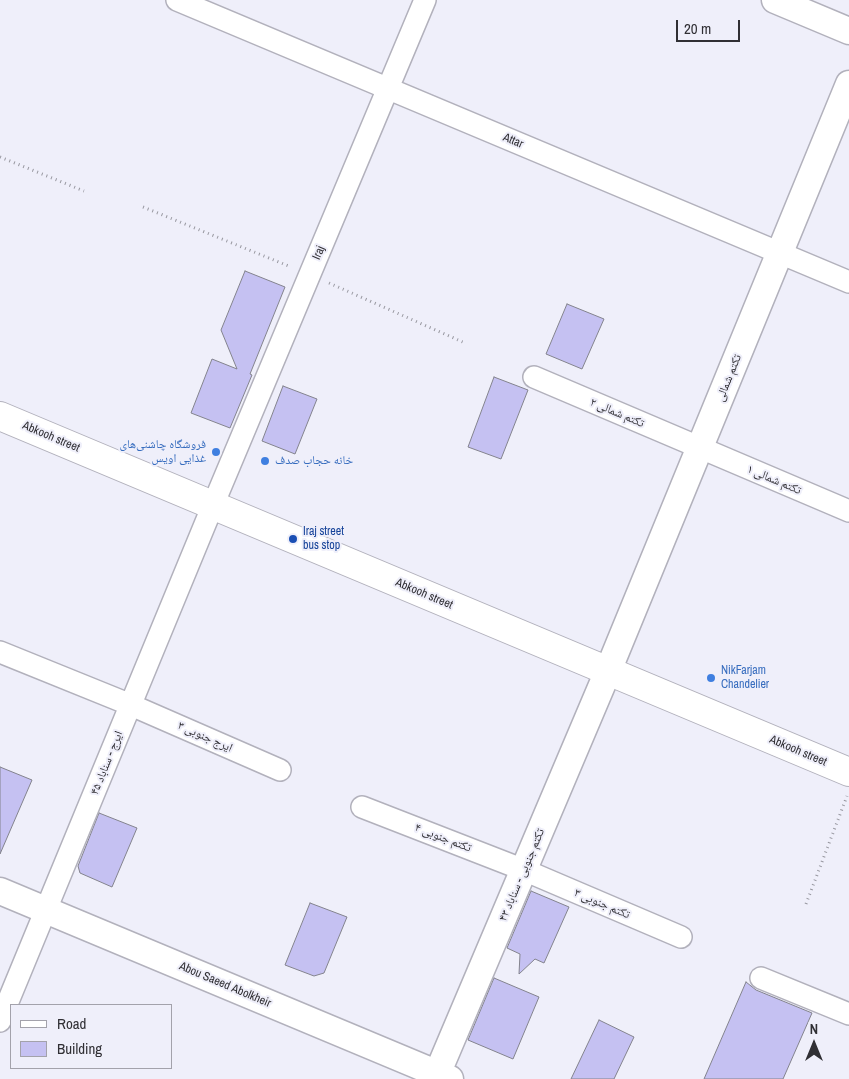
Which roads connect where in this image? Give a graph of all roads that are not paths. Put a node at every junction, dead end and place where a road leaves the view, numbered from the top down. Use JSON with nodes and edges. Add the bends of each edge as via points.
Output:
{"nodes":[{"id":1,"x":177,"y":0,"type":"edge"},
{"id":2,"x":425,"y":0,"type":"edge"},
{"id":3,"x":775,"y":0,"type":"edge"},
{"id":4,"x":849,"y":31,"type":"edge"},
{"id":5,"x":849,"y":84,"type":"edge"},
{"id":6,"x":388,"y":88,"type":"junction"},
{"id":7,"x":780,"y":253,"type":"junction"},
{"id":8,"x":849,"y":282,"type":"edge"},
{"id":9,"x":534,"y":377,"type":"dead end"},
{"id":10,"x":0,"y":416,"type":"edge"},
{"id":11,"x":699,"y":448,"type":"junction"},
{"id":12,"x":213,"y":506,"type":"junction"},
{"id":13,"x":849,"y":511,"type":"edge"},
{"id":14,"x":0,"y":652,"type":"edge"},
{"id":15,"x":608,"y":671,"type":"junction"},
{"id":16,"x":131,"y":705,"type":"junction"},
{"id":17,"x":280,"y":770,"type":"dead end"},
{"id":18,"x":849,"y":772,"type":"edge"},
{"id":19,"x":362,"y":806,"type":"dead end"},
{"id":20,"x":524,"y":870,"type":"junction"},
{"id":21,"x":0,"y":891,"type":"edge"},
{"id":22,"x":46,"y":910,"type":"junction"},
{"id":23,"x":681,"y":937,"type":"dead end"},
{"id":24,"x":761,"y":978,"type":"dead end"},
{"id":25,"x":849,"y":1014,"type":"edge"},
{"id":26,"x":0,"y":1021,"type":"edge"},
{"id":27,"x":441,"y":1077,"type":"edge"}],
"edges":[{"from":1,"to":6,"type":"street","name":"Attar"},
{"from":2,"to":6,"type":"street","name":"Iraj"},
{"from":3,"to":4,"type":"street"},
{"from":5,"to":7,"type":"street","name":"تکتم شمالی"},
{"from":6,"to":7,"type":"street","name":"Attar"},
{"from":6,"to":12,"type":"street","name":"Iraj"},
{"from":7,"to":8,"type":"street","name":"Attar"},
{"from":7,"to":11,"type":"street","name":"تکتم شمالی"},
{"from":9,"to":11,"type":"street","name":"تکتم شمالی ۲"},
{"from":10,"to":12,"type":"main road","name":"Abkooh street"},
{"from":11,"to":13,"type":"street","name":"تکتم شمالی ۱"},
{"from":11,"to":15,"type":"street","name":"تکتم شمالی"},
{"from":12,"to":15,"type":"main road","name":"Abkooh street"},
{"from":12,"to":16,"type":"street","name":"ایرج - سناباد ۴۵"},
{"from":14,"to":16,"type":"street","name":"ایرج جنوبی ۳"},
{"from":15,"to":18,"type":"main road","name":"Abkooh street"},
{"from":15,"to":20,"type":"street","name":"تکتم جنوبی - سناباد ۴۳"},
{"from":16,"to":17,"type":"street","name":"ایرج جنوبی ۳"},
{"from":16,"to":22,"type":"street","name":"ایرج - سناباد ۴۵"},
{"from":19,"to":20,"type":"street","name":"تکتم جنوبی ۴"},
{"from":20,"to":23,"type":"street","name":"تکتم جنوبی ۳"},
{"from":20,"to":27,"type":"street","name":"تکتم جنوبی - سناباد ۴۳"},
{"from":21,"to":22,"type":"street","name":"Abou Saeed Abolkheir"},
{"from":22,"to":26,"type":"street","name":"ایرج - سناباد ۴۵"},
{"from":22,"to":27,"type":"street","name":"Abou Saeed Abolkheir"},
{"from":24,"to":25,"type":"street"}]}
